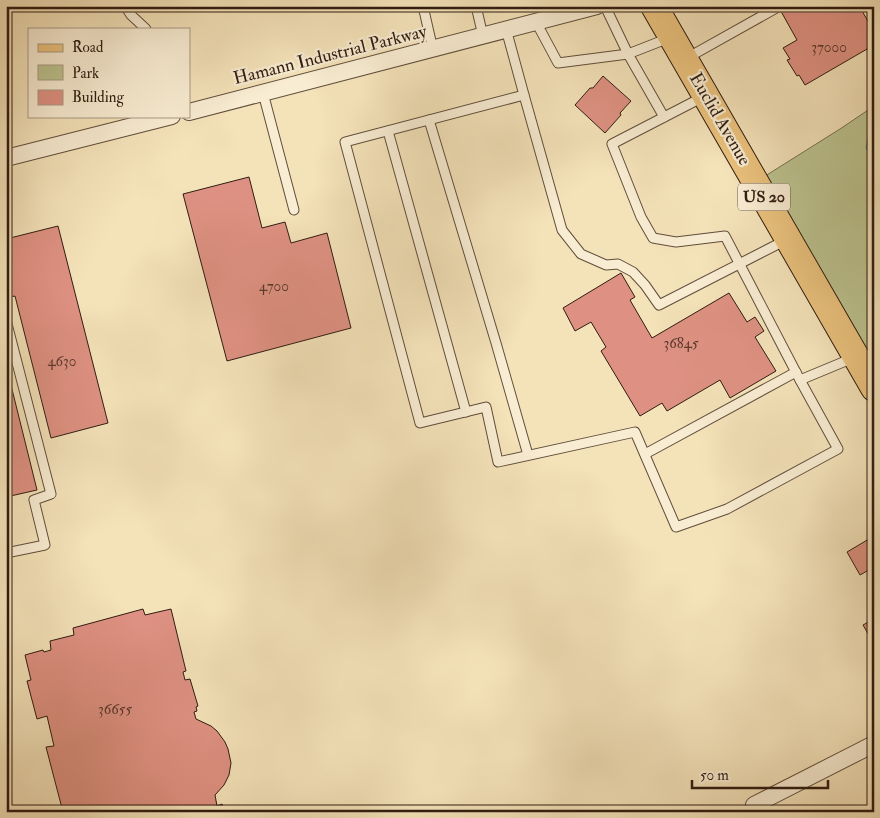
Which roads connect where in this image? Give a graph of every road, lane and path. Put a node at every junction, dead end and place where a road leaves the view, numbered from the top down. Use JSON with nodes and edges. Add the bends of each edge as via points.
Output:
{"nodes":[{"id":1,"x":125,"y":6,"type":"edge"},
{"id":2,"x":423,"y":6,"type":"edge"},
{"id":3,"x":476,"y":6,"type":"edge"},
{"id":4,"x":597,"y":6,"type":"edge"},
{"id":5,"x":605,"y":6,"type":"edge"},
{"id":6,"x":654,"y":6,"type":"edge"},
{"id":7,"x":778,"y":8,"type":"edge"},
{"id":8,"x":536,"y":22,"type":"junction"},
{"id":9,"x":145,"y":28,"type":"edge"},
{"id":10,"x":506,"y":30,"type":"junction"},
{"id":11,"x":482,"y":36,"type":"junction"},
{"id":12,"x":672,"y":37,"type":"junction"},
{"id":13,"x":433,"y":50,"type":"junction"},
{"id":14,"x":628,"y":54,"type":"junction"},
{"id":15,"x":685,"y":59,"type":"junction"},
{"id":16,"x":263,"y":93,"type":"junction"},
{"id":17,"x":524,"y":95,"type":"junction"},
{"id":18,"x":706,"y":96,"type":"junction"},
{"id":19,"x":190,"y":112,"type":"edge"},
{"id":20,"x":664,"y":117,"type":"junction"},
{"id":21,"x":164,"y":118,"type":"edge"},
{"id":22,"x":429,"y":120,"type":"junction"},
{"id":23,"x":388,"y":131,"type":"junction"},
{"id":24,"x":6,"y":158,"type":"edge"},
{"id":25,"x":294,"y":210,"type":"dead end"},
{"id":26,"x":788,"y":239,"type":"junction"},
{"id":27,"x":740,"y":265,"type":"junction"},
{"id":28,"x":6,"y":320,"type":"edge"},
{"id":29,"x":856,"y":357,"type":"junction"},
{"id":30,"x":798,"y":376,"type":"junction"},
{"id":31,"x":874,"y":388,"type":"edge"},
{"id":32,"x":466,"y":412,"type":"junction"},
{"id":33,"x":645,"y":454,"type":"junction"},
{"id":34,"x":528,"y":455,"type":"junction"},
{"id":35,"x":6,"y":553,"type":"edge"},
{"id":36,"x":874,"y":744,"type":"edge"},
{"id":37,"x":754,"y":805,"type":"dead end"}],
"edges":[{"from":1,"to":9,"type":"lane"},
{"from":2,"to":13,"type":"lane"},
{"from":3,"to":11,"type":"lane"},
{"from":4,"to":8,"type":"street","name":"Hamann Industrial Parkway"},
{"from":5,"to":14,"type":"lane"},
{"from":6,"to":12,"type":"main road","name":"Euclid Avenue","number":"US 20"},
{"from":7,"to":15,"type":"lane"},
{"from":8,"to":10,"type":"street","name":"Hamann Industrial Parkway"},
{"from":8,"to":14,"type":"lane","via":[[558,63]]},
{"from":10,"to":11,"type":"street","name":"Hamann Industrial Parkway"},
{"from":10,"to":17,"type":"lane"},
{"from":11,"to":13,"type":"street","name":"Hamann Industrial Parkway"},
{"from":12,"to":14,"type":"lane"},
{"from":12,"to":15,"type":"main road","name":"Euclid Avenue","number":"US 20"},
{"from":13,"to":16,"type":"street","name":"Hamann Industrial Parkway"},
{"from":14,"to":20,"type":"lane"},
{"from":15,"to":18,"type":"main road","name":"Euclid Avenue","number":"US 20"},
{"from":16,"to":19,"type":"street","name":"Hamann Industrial Parkway"},
{"from":16,"to":25,"type":"lane"},
{"from":17,"to":22,"type":"lane"},
{"from":17,"to":27,"type":"lane","via":[[562,230],[581,254],[606,265],[618,264],[633,272],[659,305]]},
{"from":18,"to":20,"type":"lane"},
{"from":18,"to":26,"type":"main road","name":"Euclid Avenue","number":"US 20"},
{"from":20,"to":27,"type":"lane","via":[[612,144],[641,217],[653,238],[676,242],[725,236]]},
{"from":21,"to":24,"type":"street"},
{"from":22,"to":23,"type":"lane"},
{"from":22,"to":34,"type":"lane"},
{"from":23,"to":32,"type":"lane"},
{"from":23,"to":32,"type":"lane","via":[[344,142],[420,423]]},
{"from":26,"to":27,"type":"lane"},
{"from":26,"to":29,"type":"main road","name":"Euclid Avenue","number":"US 20"},
{"from":27,"to":30,"type":"lane"},
{"from":28,"to":35,"type":"lane","via":[[50,494],[34,500],[45,545]]},
{"from":29,"to":30,"type":"lane"},
{"from":29,"to":31,"type":"main road","name":"Euclid Avenue","number":"US 20"},
{"from":30,"to":33,"type":"lane"},
{"from":30,"to":33,"type":"lane","via":[[838,449],[727,509],[676,526]]},
{"from":32,"to":34,"type":"lane","via":[[486,407],[498,462]]},
{"from":33,"to":34,"type":"lane","via":[[635,432]]},
{"from":36,"to":37,"type":"street"}]}
